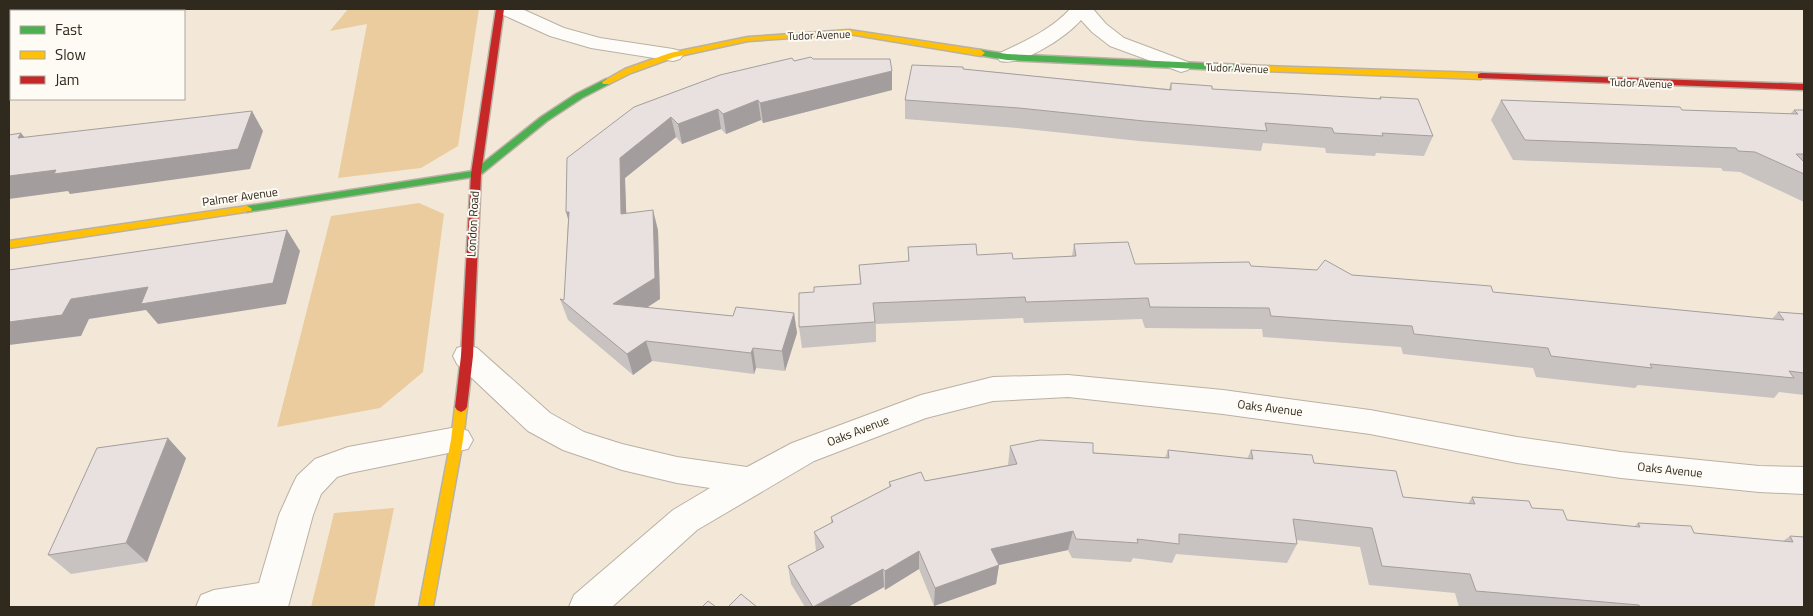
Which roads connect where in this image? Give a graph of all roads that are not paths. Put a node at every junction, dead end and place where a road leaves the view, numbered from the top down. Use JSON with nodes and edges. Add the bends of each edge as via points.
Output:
{"nodes":[{"id":1,"x":500,"y":9,"type":"edge"},
{"id":2,"x":506,"y":9,"type":"edge"},
{"id":3,"x":1081,"y":9,"type":"edge"},
{"id":4,"x":673,"y":55,"type":"junction"},
{"id":5,"x":1007,"y":57,"type":"junction"},
{"id":6,"x":1181,"y":66,"type":"junction"},
{"id":7,"x":1804,"y":88,"type":"edge"},
{"id":8,"x":476,"y":174,"type":"junction"},
{"id":9,"x":9,"y":245,"type":"edge"},
{"id":10,"x":467,"y":356,"type":"junction"},
{"id":11,"x":456,"y":440,"type":"junction"},
{"id":12,"x":750,"y":481,"type":"junction"},
{"id":13,"x":1804,"y":481,"type":"edge"},
{"id":14,"x":271,"y":602,"type":"edge"},
{"id":15,"x":214,"y":607,"type":"edge"},
{"id":16,"x":426,"y":607,"type":"edge"},
{"id":17,"x":587,"y":607,"type":"edge"}],
"edges":[{"from":1,"to":8,"type":"main road","name":"London Road"},
{"from":2,"to":4,"type":"street","name":"Tudor Avenue","via":[[558,32],[598,44]]},
{"from":3,"to":5,"type":"street","via":[[1049,38]]},
{"from":3,"to":6,"type":"street","via":[[1117,42]]},
{"from":4,"to":5,"type":"main road","name":"Tudor Avenue","via":[[748,38],[849,32]]},
{"from":4,"to":8,"type":"main road","name":"Tudor Avenue","via":[[628,71],[579,96],[544,119]]},
{"from":5,"to":6,"type":"main road","name":"Tudor Avenue"},
{"from":6,"to":7,"type":"main road","name":"Tudor Avenue"},
{"from":8,"to":9,"type":"main road","name":"Palmer Avenue"},
{"from":8,"to":10,"type":"main road","name":"London Road"},
{"from":10,"to":11,"type":"main road","name":"London Road"},
{"from":10,"to":12,"type":"street","via":[[539,422],[574,441],[677,470]]},
{"from":11,"to":14,"type":"street","via":[[348,460],[326,468],[308,486],[296,514]]},
{"from":11,"to":16,"type":"main road","name":"London Road"},
{"from":12,"to":13,"type":"street","name":"Oaks Avenue","via":[[803,452],[921,407],[993,389],[1068,386],[1304,412],[1622,465]]},
{"from":12,"to":17,"type":"street","name":"Oaks Avenue","via":[[684,520]]},
{"from":14,"to":15,"type":"street"}]}
